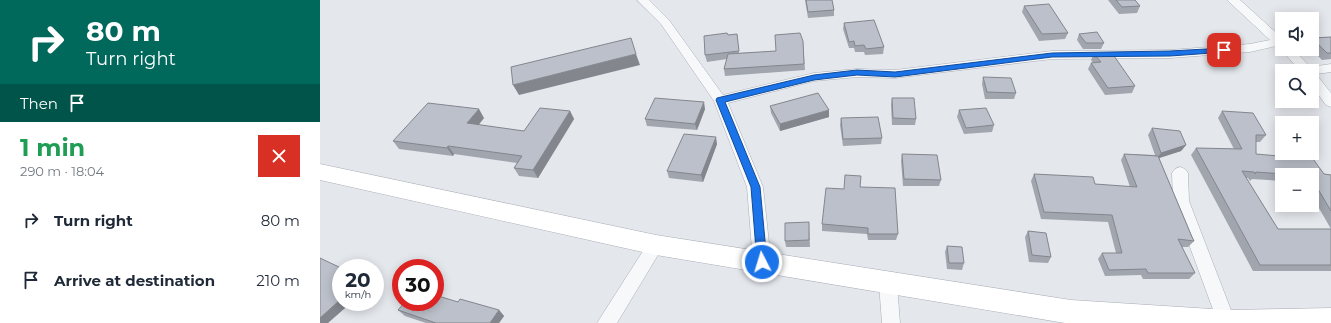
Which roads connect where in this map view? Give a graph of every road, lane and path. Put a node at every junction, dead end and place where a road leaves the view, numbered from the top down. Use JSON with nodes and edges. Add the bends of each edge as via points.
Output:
{"nodes":[{"id":1,"x":643,"y":0,"type":"edge"},
{"id":2,"x":1233,"y":0,"type":"edge"},
{"id":3,"x":1275,"y":39,"type":"edge"},
{"id":4,"x":1275,"y":46,"type":"edge"},
{"id":5,"x":1293,"y":56,"type":"edge"},
{"id":6,"x":1300,"y":64,"type":"edge"},
{"id":7,"x":1331,"y":68,"type":"edge"},
{"id":8,"x":1319,"y":70,"type":"edge"},
{"id":9,"x":1319,"y":86,"type":"edge"},
{"id":10,"x":720,"y":100,"type":"junction"},
{"id":11,"x":1331,"y":102,"type":"edge"},
{"id":12,"x":320,"y":172,"type":"edge"},
{"id":13,"x":1180,"y":173,"type":"dead end"},
{"id":14,"x":656,"y":245,"type":"junction"},
{"id":15,"x":762,"y":262,"type":"junction"},
{"id":16,"x":888,"y":284,"type":"junction"},
{"id":17,"x":1331,"y":320,"type":"edge"},
{"id":18,"x":1227,"y":322,"type":"junction"},
{"id":19,"x":606,"y":323,"type":"edge"},
{"id":20,"x":891,"y":323,"type":"edge"}],
"edges":[{"from":1,"to":10,"type":"street","via":[[666,22]]},
{"from":2,"to":3,"type":"street"},
{"from":4,"to":10,"type":"street","via":[[1170,54],[1052,55],[895,74],[843,74],[814,77]]},
{"from":5,"to":6,"type":"street"},
{"from":7,"to":8,"type":"street"},
{"from":9,"to":11,"type":"street"},
{"from":10,"to":15,"type":"street","via":[[756,187]]},
{"from":12,"to":14,"type":"main road"},
{"from":13,"to":18,"type":"street","via":[[1181,201]]},
{"from":14,"to":15,"type":"main road"},
{"from":14,"to":19,"type":"street"},
{"from":15,"to":16,"type":"main road"},
{"from":16,"to":18,"type":"main road","via":[[1071,312]]},
{"from":16,"to":20,"type":"street"},
{"from":17,"to":18,"type":"main road"}]}
